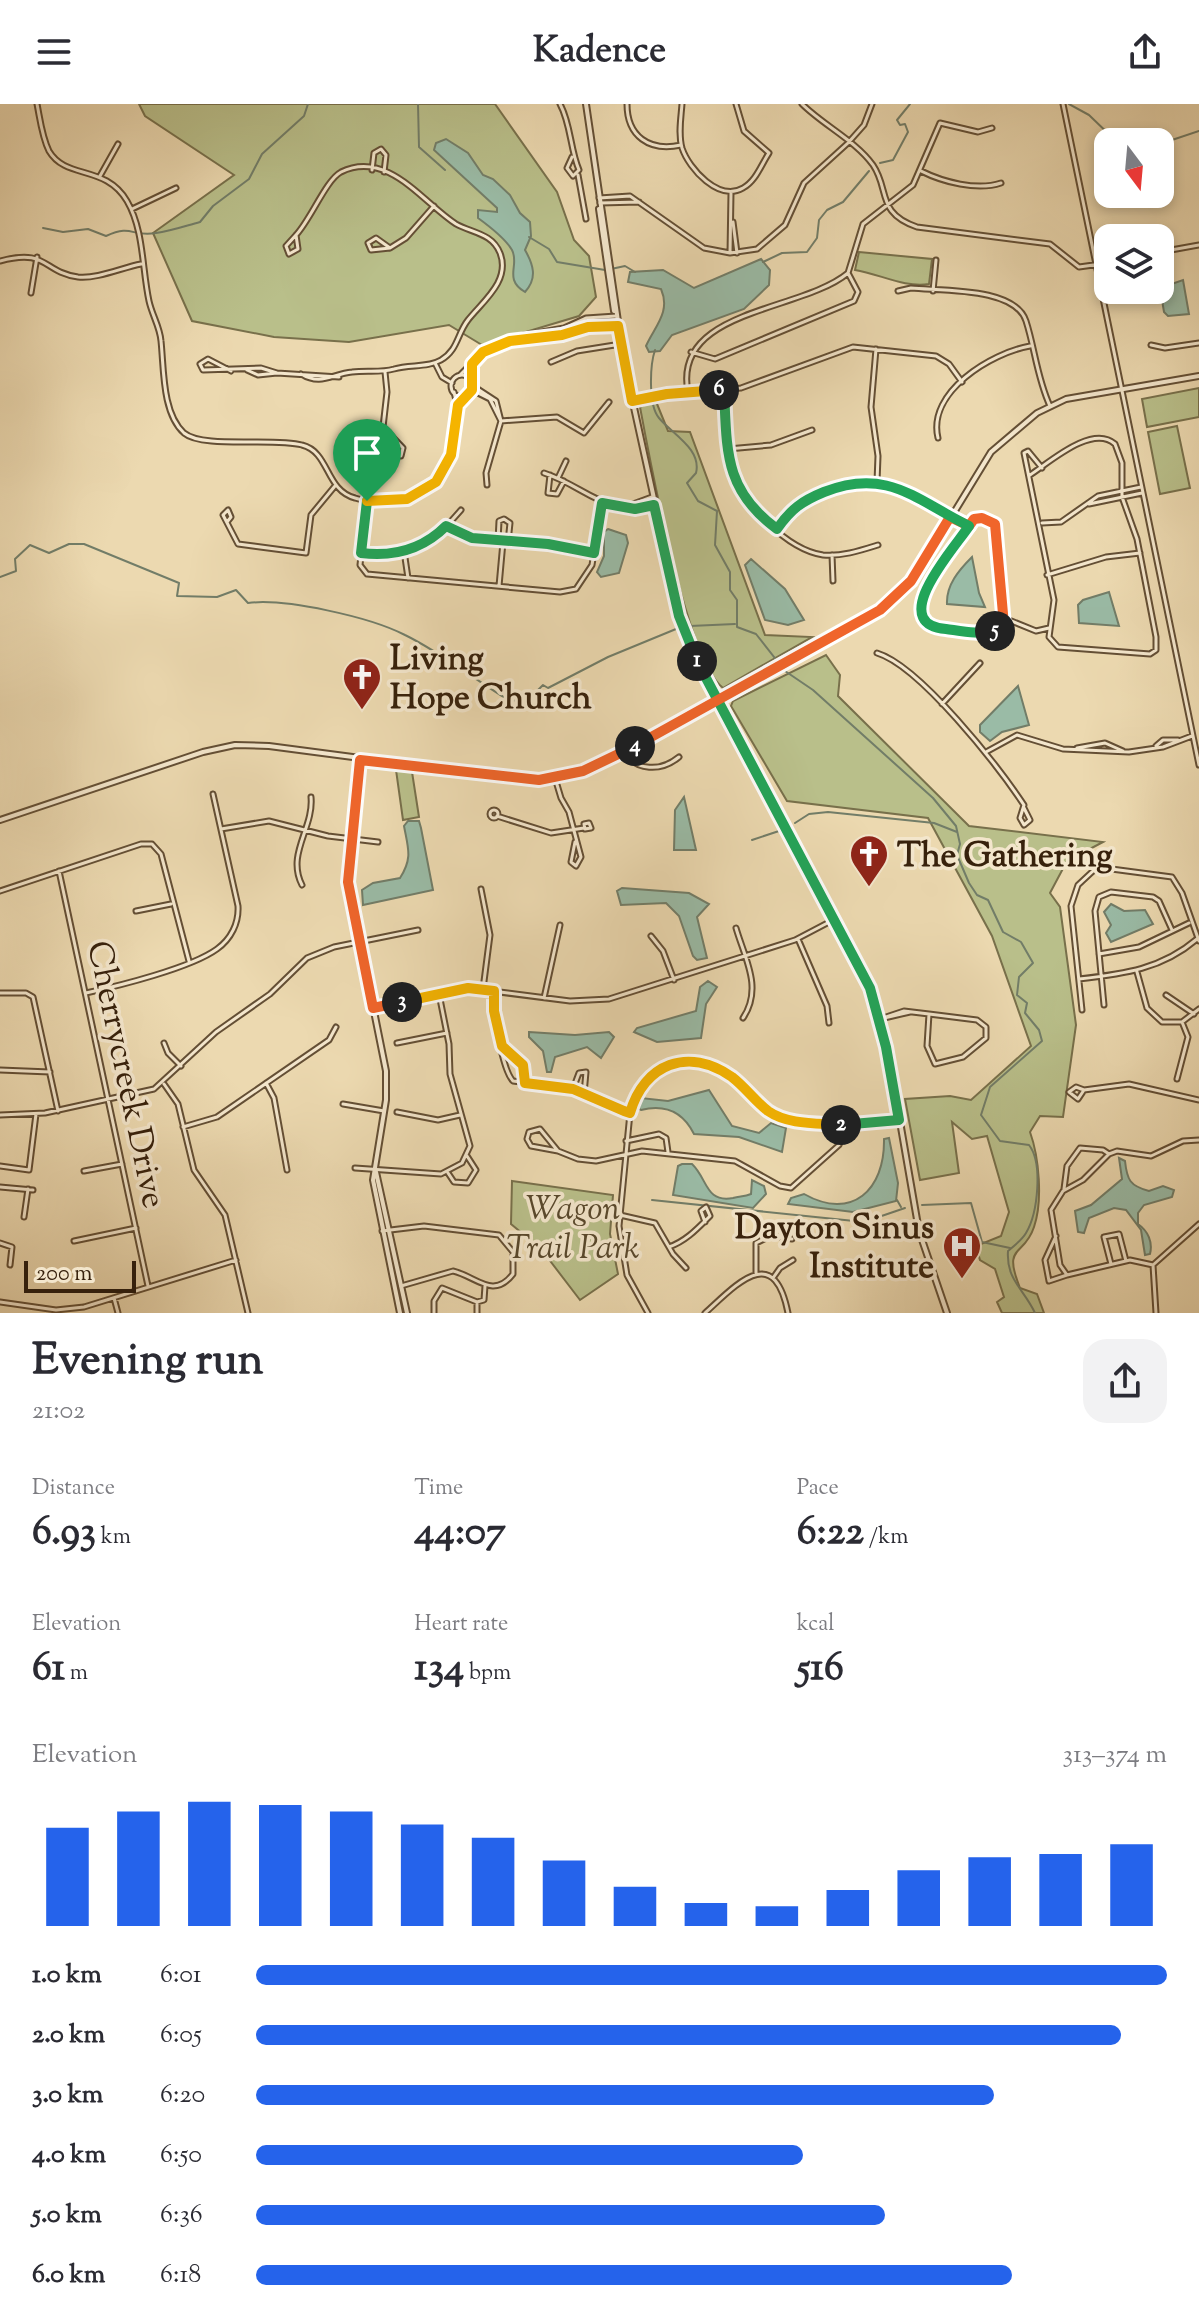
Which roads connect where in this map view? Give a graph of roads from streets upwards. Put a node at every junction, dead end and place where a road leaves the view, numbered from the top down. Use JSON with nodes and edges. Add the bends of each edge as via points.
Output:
{"nodes":[{"id":1,"x":37,"y":104,"type":"edge"},
{"id":2,"x":560,"y":104,"type":"edge"},
{"id":3,"x":586,"y":104,"type":"edge"},
{"id":4,"x":627,"y":104,"type":"edge"},
{"id":5,"x":682,"y":104,"type":"edge"},
{"id":6,"x":736,"y":104,"type":"edge"},
{"id":7,"x":802,"y":104,"type":"edge"},
{"id":8,"x":872,"y":104,"type":"edge"},
{"id":9,"x":1063,"y":104,"type":"edge"},
{"id":10,"x":992,"y":128,"type":"dead end"},
{"id":11,"x":848,"y":143,"type":"junction"},
{"id":12,"x":118,"y":144,"type":"dead end"},
{"id":13,"x":681,"y":145,"type":"junction"},
{"id":14,"x":572,"y":157,"type":"junction"},
{"id":15,"x":372,"y":170,"type":"junction"},
{"id":16,"x":921,"y":171,"type":"junction"},
{"id":17,"x":384,"y":172,"type":"junction"},
{"id":18,"x":578,"y":174,"type":"junction"},
{"id":19,"x":100,"y":176,"type":"junction"},
{"id":20,"x":573,"y":176,"type":"junction"},
{"id":21,"x":579,"y":183,"type":"junction"},
{"id":22,"x":1001,"y":183,"type":"dead end"},
{"id":23,"x":176,"y":188,"type":"dead end"},
{"id":24,"x":731,"y":192,"type":"junction"},
{"id":25,"x":600,"y":201,"type":"junction"},
{"id":26,"x":887,"y":204,"type":"junction"},
{"id":27,"x":434,"y":206,"type":"junction"},
{"id":28,"x":132,"y":209,"type":"junction"},
{"id":29,"x":586,"y":219,"type":"dead end"},
{"id":30,"x":733,"y":222,"type":"junction"},
{"id":31,"x":296,"y":235,"type":"dead end"},
{"id":32,"x":1199,"y":245,"type":"edge"},
{"id":33,"x":390,"y":248,"type":"junction"},
{"id":34,"x":1174,"y":249,"type":"edge"},
{"id":35,"x":730,"y":253,"type":"junction"},
{"id":36,"x":737,"y":253,"type":"junction"},
{"id":37,"x":37,"y":257,"type":"junction"},
{"id":38,"x":936,"y":260,"type":"dead end"},
{"id":39,"x":0,"y":261,"type":"edge"},
{"id":40,"x":1094,"y":261,"type":"edge"},
{"id":41,"x":142,"y":264,"type":"junction"},
{"id":42,"x":1094,"y":266,"type":"edge"},
{"id":43,"x":848,"y":273,"type":"junction"},
{"id":44,"x":898,"y":291,"type":"dead end"},
{"id":45,"x":933,"y":291,"type":"junction"},
{"id":46,"x":31,"y":293,"type":"dead end"},
{"id":47,"x":1103,"y":304,"type":"edge"},
{"id":48,"x":616,"y":316,"type":"junction"},
{"id":49,"x":618,"y":326,"type":"junction"},
{"id":50,"x":510,"y":341,"type":"junction"},
{"id":51,"x":1199,"y":343,"type":"edge"},
{"id":52,"x":621,"y":344,"type":"junction"},
{"id":53,"x":1031,"y":345,"type":"junction"},
{"id":54,"x":1151,"y":345,"type":"dead end"},
{"id":55,"x":876,"y":349,"type":"junction"},
{"id":56,"x":691,"y":352,"type":"junction"},
{"id":57,"x":551,"y":362,"type":"dead end"},
{"id":58,"x":435,"y":363,"type":"junction"},
{"id":59,"x":472,"y":364,"type":"junction"},
{"id":60,"x":231,"y":371,"type":"junction"},
{"id":61,"x":385,"y":372,"type":"junction"},
{"id":62,"x":460,"y":375,"type":"junction"},
{"id":63,"x":1199,"y":376,"type":"edge"},
{"id":64,"x":470,"y":377,"type":"junction"},
{"id":65,"x":962,"y":382,"type":"junction"},
{"id":66,"x":452,"y":383,"type":"junction"},
{"id":67,"x":473,"y":388,"type":"junction"},
{"id":68,"x":724,"y":390,"type":"junction"},
{"id":69,"x":1120,"y":390,"type":"junction"},
{"id":70,"x":454,"y":392,"type":"junction"},
{"id":71,"x":688,"y":392,"type":"junction"},
{"id":72,"x":465,"y":396,"type":"junction"},
{"id":73,"x":632,"y":401,"type":"junction"},
{"id":74,"x":609,"y":402,"type":"dead end"},
{"id":75,"x":458,"y":405,"type":"junction"},
{"id":76,"x":1050,"y":406,"type":"junction"},
{"id":77,"x":501,"y":421,"type":"junction"},
{"id":78,"x":812,"y":430,"type":"dead end"},
{"id":79,"x":391,"y":438,"type":"dead end"},
{"id":80,"x":938,"y":438,"type":"dead end"},
{"id":81,"x":728,"y":449,"type":"junction"},
{"id":82,"x":566,"y":461,"type":"dead end"},
{"id":83,"x":1042,"y":468,"type":"junction"},
{"id":84,"x":544,"y":473,"type":"dead end"},
{"id":85,"x":550,"y":475,"type":"junction"},
{"id":86,"x":1030,"y":475,"type":"junction"},
{"id":87,"x":558,"y":478,"type":"junction"},
{"id":88,"x":564,"y":481,"type":"junction"},
{"id":89,"x":877,"y":482,"type":"junction"},
{"id":90,"x":487,"y":485,"type":"dead end"},
{"id":91,"x":335,"y":486,"type":"junction"},
{"id":92,"x":1141,"y":487,"type":"junction"},
{"id":93,"x":1122,"y":491,"type":"junction"},
{"id":94,"x":1142,"y":493,"type":"junction"},
{"id":95,"x":652,"y":497,"type":"junction"},
{"id":96,"x":1122,"y":497,"type":"junction"},
{"id":97,"x":367,"y":501,"type":"junction"},
{"id":98,"x":602,"y":503,"type":"junction"},
{"id":99,"x":1089,"y":504,"type":"junction"},
{"id":100,"x":654,"y":505,"type":"junction"},
{"id":101,"x":625,"y":507,"type":"junction"},
{"id":102,"x":461,"y":510,"type":"dead end"},
{"id":103,"x":950,"y":517,"type":"junction"},
{"id":104,"x":227,"y":522,"type":"dead end"},
{"id":105,"x":1041,"y":523,"type":"junction"},
{"id":106,"x":446,"y":526,"type":"junction"},
{"id":107,"x":969,"y":526,"type":"junction"},
{"id":108,"x":777,"y":529,"type":"junction"},
{"id":109,"x":503,"y":542,"type":"junction"},
{"id":110,"x":878,"y":545,"type":"dead end"},
{"id":111,"x":404,"y":551,"type":"junction"},
{"id":112,"x":361,"y":553,"type":"junction"},
{"id":113,"x":594,"y":553,"type":"junction"},
{"id":114,"x":1140,"y":553,"type":"junction"},
{"id":115,"x":832,"y":555,"type":"junction"},
{"id":116,"x":1047,"y":575,"type":"junction"},
{"id":117,"x":408,"y":578,"type":"junction"},
{"id":118,"x":833,"y":581,"type":"dead end"},
{"id":119,"x":499,"y":586,"type":"junction"},
{"id":120,"x":1004,"y":618,"type":"junction"},
{"id":121,"x":1049,"y":628,"type":"junction"},
{"id":122,"x":877,"y":653,"type":"dead end"},
{"id":123,"x":980,"y":663,"type":"dead end"},
{"id":124,"x":719,"y":701,"type":"junction"},
{"id":125,"x":942,"y":704,"type":"junction"},
{"id":126,"x":1193,"y":736,"type":"junction"},
{"id":127,"x":624,"y":752,"type":"junction"},
{"id":128,"x":986,"y":752,"type":"junction"},
{"id":129,"x":679,"y":757,"type":"dead end"},
{"id":130,"x":360,"y":760,"type":"junction"},
{"id":131,"x":1199,"y":765,"type":"edge"},
{"id":132,"x":555,"y":778,"type":"junction"},
{"id":133,"x":213,"y":794,"type":"dead end"},
{"id":134,"x":311,"y":797,"type":"dead end"},
{"id":135,"x":1024,"y":808,"type":"dead end"},
{"id":136,"x":497,"y":816,"type":"dead end"},
{"id":137,"x":0,"y":820,"type":"edge"},
{"id":138,"x":584,"y":828,"type":"dead end"},
{"id":139,"x":221,"y":829,"type":"junction"},
{"id":140,"x":305,"y":829,"type":"junction"},
{"id":141,"x":573,"y":830,"type":"junction"},
{"id":142,"x":350,"y":839,"type":"junction"},
{"id":143,"x":378,"y":842,"type":"dead end"},
{"id":144,"x":575,"y":842,"type":"junction"},
{"id":145,"x":59,"y":871,"type":"junction"},
{"id":146,"x":302,"y":885,"type":"dead end"},
{"id":147,"x":481,"y":889,"type":"dead end"},
{"id":148,"x":0,"y":891,"type":"edge"},
{"id":149,"x":172,"y":903,"type":"junction"},
{"id":150,"x":136,"y":911,"type":"dead end"},
{"id":151,"x":835,"y":919,"type":"junction"},
{"id":152,"x":1190,"y":923,"type":"junction"},
{"id":153,"x":560,"y":925,"type":"dead end"},
{"id":154,"x":736,"y":928,"type":"dead end"},
{"id":155,"x":418,"y":930,"type":"dead end"},
{"id":156,"x":1172,"y":930,"type":"junction"},
{"id":157,"x":651,"y":936,"type":"dead end"},
{"id":158,"x":798,"y":939,"type":"junction"},
{"id":159,"x":1198,"y":940,"type":"edge"},
{"id":160,"x":360,"y":942,"type":"junction"},
{"id":161,"x":1099,"y":954,"type":"junction"},
{"id":162,"x":745,"y":956,"type":"junction"},
{"id":163,"x":189,"y":961,"type":"junction"},
{"id":164,"x":1137,"y":972,"type":"junction"},
{"id":165,"x":1101,"y":977,"type":"junction"},
{"id":166,"x":1079,"y":979,"type":"junction"},
{"id":167,"x":674,"y":980,"type":"junction"},
{"id":168,"x":483,"y":989,"type":"junction"},
{"id":169,"x":494,"y":991,"type":"junction"},
{"id":170,"x":0,"y":993,"type":"edge"},
{"id":171,"x":86,"y":993,"type":"junction"},
{"id":172,"x":439,"y":994,"type":"junction"},
{"id":173,"x":1166,"y":995,"type":"dead end"},
{"id":174,"x":544,"y":998,"type":"junction"},
{"id":175,"x":1104,"y":1005,"type":"dead end"},
{"id":176,"x":373,"y":1008,"type":"junction"},
{"id":177,"x":1199,"y":1009,"type":"edge"},
{"id":178,"x":1082,"y":1010,"type":"dead end"},
{"id":179,"x":929,"y":1014,"type":"junction"},
{"id":180,"x":1194,"y":1014,"type":"junction"},
{"id":181,"x":743,"y":1018,"type":"dead end"},
{"id":182,"x":880,"y":1019,"type":"junction"},
{"id":183,"x":1182,"y":1022,"type":"junction"},
{"id":184,"x":829,"y":1023,"type":"dead end"},
{"id":185,"x":336,"y":1027,"type":"dead end"},
{"id":186,"x":447,"y":1033,"type":"junction"},
{"id":187,"x":164,"y":1043,"type":"dead end"},
{"id":188,"x":397,"y":1043,"type":"dead end"},
{"id":189,"x":502,"y":1046,"type":"junction"},
{"id":190,"x":181,"y":1066,"type":"junction"},
{"id":191,"x":0,"y":1070,"type":"edge"},
{"id":192,"x":50,"y":1072,"type":"junction"},
{"id":193,"x":1177,"y":1079,"type":"dead end"},
{"id":194,"x":163,"y":1083,"type":"junction"},
{"id":195,"x":266,"y":1083,"type":"junction"},
{"id":196,"x":525,"y":1083,"type":"junction"},
{"id":197,"x":573,"y":1089,"type":"junction"},
{"id":198,"x":1084,"y":1090,"type":"dead end"},
{"id":199,"x":584,"y":1094,"type":"junction"},
{"id":200,"x":1199,"y":1100,"type":"edge"},
{"id":201,"x":108,"y":1101,"type":"junction"},
{"id":202,"x":343,"y":1104,"type":"dead end"},
{"id":203,"x":58,"y":1111,"type":"junction"},
{"id":204,"x":384,"y":1111,"type":"junction"},
{"id":205,"x":397,"y":1112,"type":"dead end"},
{"id":206,"x":630,"y":1113,"type":"junction"},
{"id":207,"x":36,"y":1114,"type":"junction"},
{"id":208,"x":0,"y":1115,"type":"edge"},
{"id":209,"x":460,"y":1115,"type":"junction"},
{"id":210,"x":899,"y":1120,"type":"junction"},
{"id":211,"x":845,"y":1125,"type":"junction"},
{"id":212,"x":183,"y":1127,"type":"junction"},
{"id":213,"x":1199,"y":1140,"type":"edge"},
{"id":214,"x":626,"y":1141,"type":"junction"},
{"id":215,"x":558,"y":1151,"type":"junction"},
{"id":216,"x":627,"y":1152,"type":"junction"},
{"id":217,"x":668,"y":1153,"type":"junction"},
{"id":218,"x":1109,"y":1154,"type":"junction"},
{"id":219,"x":467,"y":1156,"type":"junction"},
{"id":220,"x":122,"y":1164,"type":"junction"},
{"id":221,"x":0,"y":1166,"type":"edge"},
{"id":222,"x":355,"y":1168,"type":"dead end"},
{"id":223,"x":287,"y":1170,"type":"dead end"},
{"id":224,"x":375,"y":1170,"type":"junction"},
{"id":225,"x":84,"y":1171,"type":"dead end"},
{"id":226,"x":448,"y":1173,"type":"junction"},
{"id":227,"x":0,"y":1187,"type":"edge"},
{"id":228,"x":1063,"y":1191,"type":"junction"},
{"id":229,"x":620,"y":1215,"type":"junction"},
{"id":230,"x":24,"y":1217,"type":"dead end"},
{"id":231,"x":705,"y":1222,"type":"dead end"},
{"id":232,"x":1198,"y":1224,"type":"edge"},
{"id":233,"x":136,"y":1228,"type":"junction"},
{"id":234,"x":382,"y":1231,"type":"junction"},
{"id":235,"x":389,"y":1232,"type":"junction"},
{"id":236,"x":1056,"y":1236,"type":"junction"},
{"id":237,"x":792,"y":1239,"type":"dead end"},
{"id":238,"x":74,"y":1241,"type":"dead end"},
{"id":239,"x":0,"y":1243,"type":"edge"},
{"id":240,"x":669,"y":1247,"type":"junction"},
{"id":241,"x":236,"y":1260,"type":"junction"},
{"id":242,"x":793,"y":1260,"type":"dead end"},
{"id":243,"x":1126,"y":1261,"type":"junction"},
{"id":244,"x":1111,"y":1264,"type":"junction"},
{"id":245,"x":10,"y":1265,"type":"dead end"},
{"id":246,"x":1153,"y":1265,"type":"junction"},
{"id":247,"x":686,"y":1268,"type":"dead end"},
{"id":248,"x":756,"y":1273,"type":"junction"},
{"id":249,"x":1067,"y":1275,"type":"junction"},
{"id":250,"x":773,"y":1278,"type":"junction"},
{"id":251,"x":148,"y":1286,"type":"junction"},
{"id":252,"x":401,"y":1286,"type":"junction"},
{"id":253,"x":485,"y":1286,"type":"junction"},
{"id":254,"x":114,"y":1298,"type":"junction"},
{"id":255,"x":0,"y":1302,"type":"edge"},
{"id":256,"x":477,"y":1302,"type":"junction"},
{"id":257,"x":61,"y":1311,"type":"edge"},
{"id":258,"x":646,"y":1311,"type":"edge"},
{"id":259,"x":118,"y":1313,"type":"edge"},
{"id":260,"x":248,"y":1313,"type":"edge"},
{"id":261,"x":400,"y":1313,"type":"edge"},
{"id":262,"x":407,"y":1313,"type":"edge"},
{"id":263,"x":434,"y":1313,"type":"edge"},
{"id":264,"x":477,"y":1313,"type":"edge"},
{"id":265,"x":639,"y":1313,"type":"edge"},
{"id":266,"x":705,"y":1313,"type":"edge"},
{"id":267,"x":788,"y":1313,"type":"edge"},
{"id":268,"x":947,"y":1313,"type":"edge"},
{"id":269,"x":1156,"y":1313,"type":"edge"}],
"edges":[{"from":1,"to":19,"type":"street","via":[[55,159]]},
{"from":2,"to":14,"type":"street"},
{"from":3,"to":25,"type":"street"},
{"from":4,"to":13,"type":"street","via":[[627,123],[634,134],[657,145]]},
{"from":5,"to":13,"type":"street"},
{"from":6,"to":24,"type":"street","via":[[744,131],[769,153],[746,187]]},
{"from":7,"to":11,"type":"street"},
{"from":8,"to":11,"type":"street","via":[[864,125]]},
{"from":9,"to":40,"type":"street"},
{"from":10,"to":16,"type":"street","via":[[978,132],[940,123]]},
{"from":11,"to":26,"type":"street","via":[[874,167]]},
{"from":11,"to":36,"type":"street","via":[[804,183],[776,236],[757,249]]},
{"from":12,"to":19,"type":"street"},
{"from":13,"to":24,"type":"street","via":[[697,172]]},
{"from":14,"to":18,"type":"street"},
{"from":14,"to":20,"type":"street","via":[[567,168]]},
{"from":15,"to":17,"type":"street"},
{"from":15,"to":17,"type":"street","via":[[374,153],[381,149],[386,155]]},
{"from":15,"to":31,"type":"street","via":[[351,169],[335,176]]},
{"from":16,"to":22,"type":"street","via":[[954,182]]},
{"from":16,"to":26,"type":"street","via":[[908,190]]},
{"from":17,"to":27,"type":"street","via":[[404,179]]},
{"from":18,"to":20,"type":"street"},
{"from":18,"to":21,"type":"street"},
{"from":19,"to":28,"type":"street"},
{"from":20,"to":21,"type":"street"},
{"from":21,"to":29,"type":"street"},
{"from":23,"to":28,"type":"street"},
{"from":24,"to":30,"type":"street"},
{"from":25,"to":35,"type":"street","via":[[639,202],[691,242]]},
{"from":25,"to":48,"type":"street"},
{"from":26,"to":42,"type":"street","via":[[917,227],[1050,244],[1079,267]]},
{"from":26,"to":43,"type":"street","via":[[861,228]]},
{"from":27,"to":33,"type":"street"},
{"from":27,"to":58,"type":"street","via":[[488,238],[502,259],[489,299],[468,320],[450,353]]},
{"from":28,"to":41,"type":"street"},
{"from":30,"to":35,"type":"street"},
{"from":30,"to":36,"type":"street"},
{"from":32,"to":34,"type":"street"},
{"from":33,"to":33,"type":"street","via":[[374,251],[368,245],[376,238]]},
{"from":35,"to":36,"type":"street"},
{"from":37,"to":39,"type":"street"},
{"from":37,"to":41,"type":"street","via":[[74,277]]},
{"from":37,"to":46,"type":"street"},
{"from":38,"to":45,"type":"street"},
{"from":41,"to":91,"type":"street","via":[[177,426],[202,442],[245,439],[307,446],[322,460]]},
{"from":43,"to":56,"type":"street","via":[[712,332]]},
{"from":43,"to":56,"type":"street","via":[[857,289],[854,301],[715,359]]},
{"from":44,"to":45,"type":"street"},
{"from":45,"to":53,"type":"street","via":[[1010,301],[1025,317]]},
{"from":47,"to":69,"type":"street"},
{"from":48,"to":49,"type":"street"},
{"from":48,"to":50,"type":"street","via":[[586,318]]},
{"from":49,"to":50,"type":"street"},
{"from":49,"to":52,"type":"street"},
{"from":50,"to":59,"type":"street","via":[[483,352]]},
{"from":51,"to":54,"type":"street"},
{"from":52,"to":57,"type":"street","via":[[577,351]]},
{"from":52,"to":73,"type":"street"},
{"from":53,"to":65,"type":"street","via":[[1003,353]]},
{"from":53,"to":76,"type":"street"},
{"from":55,"to":65,"type":"street","via":[[936,356]]},
{"from":55,"to":68,"type":"street","via":[[848,348],[749,386]]},
{"from":55,"to":89,"type":"street","via":[[871,407]]},
{"from":56,"to":71,"type":"street"},
{"from":58,"to":61,"type":"street"},
{"from":58,"to":66,"type":"street"},
{"from":59,"to":62,"type":"street"},
{"from":59,"to":64,"type":"street"},
{"from":60,"to":60,"type":"street","via":[[208,359],[200,364],[206,371]]},
{"from":60,"to":61,"type":"street","via":[[261,368],[339,377]]},
{"from":61,"to":79,"type":"street","via":[[382,423]]},
{"from":62,"to":64,"type":"street"},
{"from":62,"to":66,"type":"street"},
{"from":63,"to":69,"type":"street"},
{"from":64,"to":67,"type":"street"},
{"from":65,"to":80,"type":"street","via":[[939,406]]},
{"from":66,"to":70,"type":"street"},
{"from":67,"to":72,"type":"street"},
{"from":67,"to":77,"type":"street","via":[[490,399]]},
{"from":68,"to":71,"type":"street"},
{"from":68,"to":81,"type":"street"},
{"from":69,"to":76,"type":"street"},
{"from":69,"to":92,"type":"street"},
{"from":70,"to":72,"type":"street"},
{"from":70,"to":75,"type":"street"},
{"from":71,"to":73,"type":"street"},
{"from":72,"to":75,"type":"street"},
{"from":73,"to":95,"type":"street"},
{"from":74,"to":77,"type":"street","via":[[584,433],[557,417]]},
{"from":75,"to":97,"type":"street","via":[[451,455],[436,482],[407,499]]},
{"from":76,"to":103,"type":"street","via":[[999,443]]},
{"from":77,"to":90,"type":"street"},
{"from":78,"to":81,"type":"street","via":[[771,445]]},
{"from":81,"to":108,"type":"street","via":[[739,490]]},
{"from":82,"to":87,"type":"street"},
{"from":83,"to":86,"type":"street"},
{"from":83,"to":86,"type":"street","via":[[1028,451],[1024,453]]},
{"from":83,"to":93,"type":"street","via":[[1077,444],[1112,440],[1121,461]]},
{"from":84,"to":85,"type":"street"},
{"from":85,"to":87,"type":"street"},
{"from":85,"to":88,"type":"street","via":[[548,493],[557,494]]},
{"from":86,"to":105,"type":"street"},
{"from":87,"to":88,"type":"street"},
{"from":88,"to":98,"type":"street"},
{"from":89,"to":103,"type":"street","via":[[900,488]]},
{"from":89,"to":108,"type":"street","via":[[851,483],[816,495],[795,505]]},
{"from":91,"to":97,"type":"street"},
{"from":91,"to":104,"type":"street","via":[[311,515],[306,553],[238,544]]},
{"from":92,"to":93,"type":"street"},
{"from":92,"to":94,"type":"street"},
{"from":93,"to":96,"type":"street"},
{"from":93,"to":99,"type":"street","via":[[1098,496]]},
{"from":94,"to":96,"type":"street"},
{"from":94,"to":126,"type":"street"},
{"from":95,"to":100,"type":"street"},
{"from":95,"to":101,"type":"street"},
{"from":96,"to":99,"type":"street"},
{"from":96,"to":114,"type":"street"},
{"from":97,"to":112,"type":"street"},
{"from":98,"to":101,"type":"street"},
{"from":98,"to":113,"type":"street"},
{"from":99,"to":105,"type":"street","via":[[1061,522]]},
{"from":100,"to":101,"type":"street"},
{"from":100,"to":124,"type":"street","via":[[682,626]]},
{"from":102,"to":106,"type":"street"},
{"from":103,"to":107,"type":"street"},
{"from":103,"to":124,"type":"street","via":[[903,591],[869,617]]},
{"from":105,"to":116,"type":"street"},
{"from":106,"to":109,"type":"street","via":[[466,537]]},
{"from":106,"to":111,"type":"street"},
{"from":107,"to":120,"type":"street","via":[[982,518],[995,524]]},
{"from":107,"to":120,"type":"street","via":[[926,589],[925,619],[935,628],[987,633],[1000,630]]},
{"from":108,"to":115,"type":"street","via":[[810,551]]},
{"from":109,"to":109,"type":"street","via":[[510,523],[504,519],[499,521]]},
{"from":109,"to":113,"type":"street"},
{"from":109,"to":119,"type":"street"},
{"from":110,"to":115,"type":"street"},
{"from":111,"to":112,"type":"street"},
{"from":111,"to":117,"type":"street"},
{"from":112,"to":117,"type":"street","via":[[367,574]]},
{"from":113,"to":119,"type":"street","via":[[586,577],[572,591]]},
{"from":114,"to":116,"type":"street"},
{"from":114,"to":121,"type":"street","via":[[1156,650],[1150,654],[1058,647],[1051,643]]},
{"from":115,"to":118,"type":"street"},
{"from":116,"to":121,"type":"street","via":[[1054,600]]},
{"from":117,"to":119,"type":"street"},
{"from":120,"to":121,"type":"street","via":[[1036,631]]},
{"from":122,"to":125,"type":"street"},
{"from":123,"to":125,"type":"street"},
{"from":124,"to":127,"type":"street"},
{"from":124,"to":151,"type":"street"},
{"from":125,"to":128,"type":"street"},
{"from":126,"to":128,"type":"street","via":[[1163,740],[1138,752],[1105,743],[1075,749],[1017,735]]},
{"from":126,"to":131,"type":"street"},
{"from":127,"to":129,"type":"street","via":[[641,767]]},
{"from":127,"to":132,"type":"street"},
{"from":128,"to":135,"type":"street"},
{"from":130,"to":132,"type":"street","via":[[520,779]]},
{"from":130,"to":137,"type":"street","via":[[257,745],[225,747]]},
{"from":130,"to":142,"type":"street"},
{"from":132,"to":141,"type":"street"},
{"from":133,"to":139,"type":"street"},
{"from":134,"to":140,"type":"street"},
{"from":136,"to":141,"type":"street","via":[[537,831]]},
{"from":138,"to":141,"type":"street"},
{"from":139,"to":140,"type":"street","via":[[269,821]]},
{"from":139,"to":163,"type":"street","via":[[238,906],[236,924],[220,946]]},
{"from":140,"to":142,"type":"street"},
{"from":140,"to":146,"type":"street","via":[[296,863]]},
{"from":141,"to":144,"type":"street"},
{"from":142,"to":143,"type":"street"},
{"from":142,"to":160,"type":"street","via":[[348,882]]},
{"from":144,"to":144,"type":"street","via":[[581,860],[576,866],[571,862]]},
{"from":145,"to":148,"type":"street"},
{"from":145,"to":149,"type":"street","via":[[152,844],[161,854]]},
{"from":145,"to":171,"type":"street","name":"Cherrycreek Drive"},
{"from":147,"to":168,"type":"street","via":[[490,935]]},
{"from":149,"to":150,"type":"street"},
{"from":149,"to":163,"type":"street"},
{"from":151,"to":158,"type":"street"},
{"from":151,"to":182,"type":"street"},
{"from":152,"to":156,"type":"street"},
{"from":152,"to":159,"type":"street"},
{"from":152,"to":166,"type":"street","via":[[1172,877],[1112,868],[1093,871],[1072,895]]},
{"from":153,"to":174,"type":"street"},
{"from":154,"to":162,"type":"street"},
{"from":155,"to":160,"type":"street"},
{"from":156,"to":161,"type":"street","via":[[1139,947]]},
{"from":156,"to":161,"type":"street","via":[[1153,897],[1105,893],[1095,903]]},
{"from":157,"to":167,"type":"street"},
{"from":158,"to":162,"type":"street"},
{"from":158,"to":184,"type":"street","via":[[827,1006]]},
{"from":159,"to":164,"type":"street"},
{"from":160,"to":176,"type":"street"},
{"from":160,"to":190,"type":"street","via":[[307,958]]},
{"from":161,"to":165,"type":"street"},
{"from":162,"to":167,"type":"street"},
{"from":162,"to":181,"type":"street","via":[[754,993]]},
{"from":163,"to":171,"type":"street"},
{"from":164,"to":165,"type":"street"},
{"from":164,"to":183,"type":"street","via":[[1153,1017]]},
{"from":165,"to":166,"type":"street"},
{"from":165,"to":175,"type":"street"},
{"from":166,"to":178,"type":"street"},
{"from":167,"to":174,"type":"street","via":[[597,1001]]},
{"from":168,"to":169,"type":"street"},
{"from":168,"to":172,"type":"street"},
{"from":169,"to":174,"type":"street"},
{"from":169,"to":189,"type":"street"},
{"from":170,"to":192,"type":"street","via":[[33,997]]},
{"from":171,"to":201,"type":"street","name":"Cherrycreek Drive"},
{"from":172,"to":176,"type":"street"},
{"from":172,"to":186,"type":"street"},
{"from":173,"to":180,"type":"street"},
{"from":176,"to":204,"type":"street","via":[[386,1071]]},
{"from":177,"to":180,"type":"street"},
{"from":179,"to":179,"type":"street","via":[[927,1046],[935,1064],[963,1057],[986,1038],[986,1027],[977,1020]]},
{"from":179,"to":182,"type":"street"},
{"from":180,"to":183,"type":"street"},
{"from":182,"to":210,"type":"street"},
{"from":183,"to":193,"type":"street","via":[[1188,1037]]},
{"from":185,"to":195,"type":"street","via":[[329,1040]]},
{"from":186,"to":188,"type":"street"},
{"from":186,"to":209,"type":"street"},
{"from":187,"to":190,"type":"street"},
{"from":189,"to":196,"type":"street","via":[[523,1065]]},
{"from":189,"to":196,"type":"street","via":[[509,1077]]},
{"from":190,"to":194,"type":"street"},
{"from":191,"to":192,"type":"street"},
{"from":192,"to":203,"type":"street"},
{"from":194,"to":201,"type":"street"},
{"from":194,"to":212,"type":"street","via":[[176,1099]]},
{"from":195,"to":212,"type":"street","via":[[217,1117]]},
{"from":195,"to":223,"type":"street","via":[[274,1098]]},
{"from":196,"to":197,"type":"street"},
{"from":197,"to":199,"type":"street"},
{"from":197,"to":199,"type":"street","via":[[579,1073],[586,1072]]},
{"from":198,"to":200,"type":"street","via":[[1129,1084]]},
{"from":199,"to":206,"type":"street"},
{"from":201,"to":203,"type":"street"},
{"from":201,"to":220,"type":"street","name":"Cherrycreek Drive"},
{"from":202,"to":204,"type":"street"},
{"from":203,"to":207,"type":"street"},
{"from":204,"to":224,"type":"street"},
{"from":205,"to":209,"type":"street","via":[[442,1120]]},
{"from":206,"to":211,"type":"street","via":[[649,1076],[669,1065],[692,1062],[729,1075],[769,1112],[795,1121]]},
{"from":206,"to":214,"type":"street"},
{"from":207,"to":208,"type":"street"},
{"from":207,"to":221,"type":"street","via":[[29,1170]]},
{"from":209,"to":219,"type":"street","via":[[469,1135]]},
{"from":210,"to":211,"type":"street"},
{"from":210,"to":268,"type":"street","via":[[921,1240]]},
{"from":211,"to":217,"type":"street","via":[[844,1138],[791,1188],[735,1161]]},
{"from":212,"to":241,"type":"street","via":[[194,1170],[223,1208]]},
{"from":213,"to":218,"type":"street","via":[[1183,1141],[1151,1156]]},
{"from":214,"to":216,"type":"street"},
{"from":214,"to":217,"type":"street","via":[[662,1135]]},
{"from":215,"to":215,"type":"street","via":[[540,1129],[529,1132],[531,1146]]},
{"from":215,"to":216,"type":"street","via":[[590,1161]]},
{"from":216,"to":217,"type":"street"},
{"from":216,"to":229,"type":"street"},
{"from":218,"to":228,"type":"street"},
{"from":218,"to":228,"type":"street","via":[[1080,1148],[1067,1166]]},
{"from":219,"to":226,"type":"street"},
{"from":219,"to":226,"type":"street","via":[[475,1164],[474,1178],[461,1184]]},
{"from":220,"to":225,"type":"street"},
{"from":220,"to":233,"type":"street","name":"Cherrycreek Drive"},
{"from":222,"to":224,"type":"street"},
{"from":224,"to":226,"type":"street"},
{"from":224,"to":234,"type":"street"},
{"from":224,"to":235,"type":"street"},
{"from":227,"to":230,"type":"street","via":[[30,1189]]},
{"from":228,"to":236,"type":"street","via":[[1051,1210]]},
{"from":229,"to":240,"type":"street","via":[[655,1223]]},
{"from":229,"to":258,"type":"street","via":[[624,1266]]},
{"from":231,"to":240,"type":"street"},
{"from":232,"to":246,"type":"street"},
{"from":233,"to":238,"type":"street"},
{"from":233,"to":251,"type":"street","name":"Cherrycreek Drive"},
{"from":234,"to":235,"type":"street"},
{"from":234,"to":261,"type":"street"},
{"from":235,"to":252,"type":"street"},
{"from":235,"to":253,"type":"street","via":[[424,1226],[503,1237],[513,1252],[513,1274],[500,1285]]},
{"from":236,"to":249,"type":"street","via":[[1060,1265]]},
{"from":236,"to":249,"type":"street","via":[[1045,1260],[1049,1281]]},
{"from":237,"to":248,"type":"street","via":[[770,1236],[756,1243]]},
{"from":239,"to":245,"type":"street","via":[[12,1247]]},
{"from":240,"to":247,"type":"street"},
{"from":241,"to":251,"type":"street"},
{"from":241,"to":260,"type":"street"},
{"from":242,"to":250,"type":"street"},
{"from":243,"to":244,"type":"street"},
{"from":243,"to":244,"type":"street","via":[[1119,1234],[1104,1237]]},
{"from":243,"to":246,"type":"street"},
{"from":244,"to":249,"type":"street"},
{"from":246,"to":269,"type":"street"},
{"from":248,"to":250,"type":"street"},
{"from":248,"to":266,"type":"street"},
{"from":250,"to":267,"type":"street","via":[[783,1290]]},
{"from":251,"to":254,"type":"street"},
{"from":252,"to":253,"type":"street","via":[[453,1271]]},
{"from":252,"to":262,"type":"street"},
{"from":253,"to":256,"type":"street","via":[[484,1300]]},
{"from":254,"to":257,"type":"street"},
{"from":254,"to":259,"type":"street"},
{"from":255,"to":257,"type":"street"},
{"from":256,"to":263,"type":"street","via":[[444,1287],[434,1301]]},
{"from":256,"to":264,"type":"street"},
{"from":258,"to":265,"type":"street"}]}
